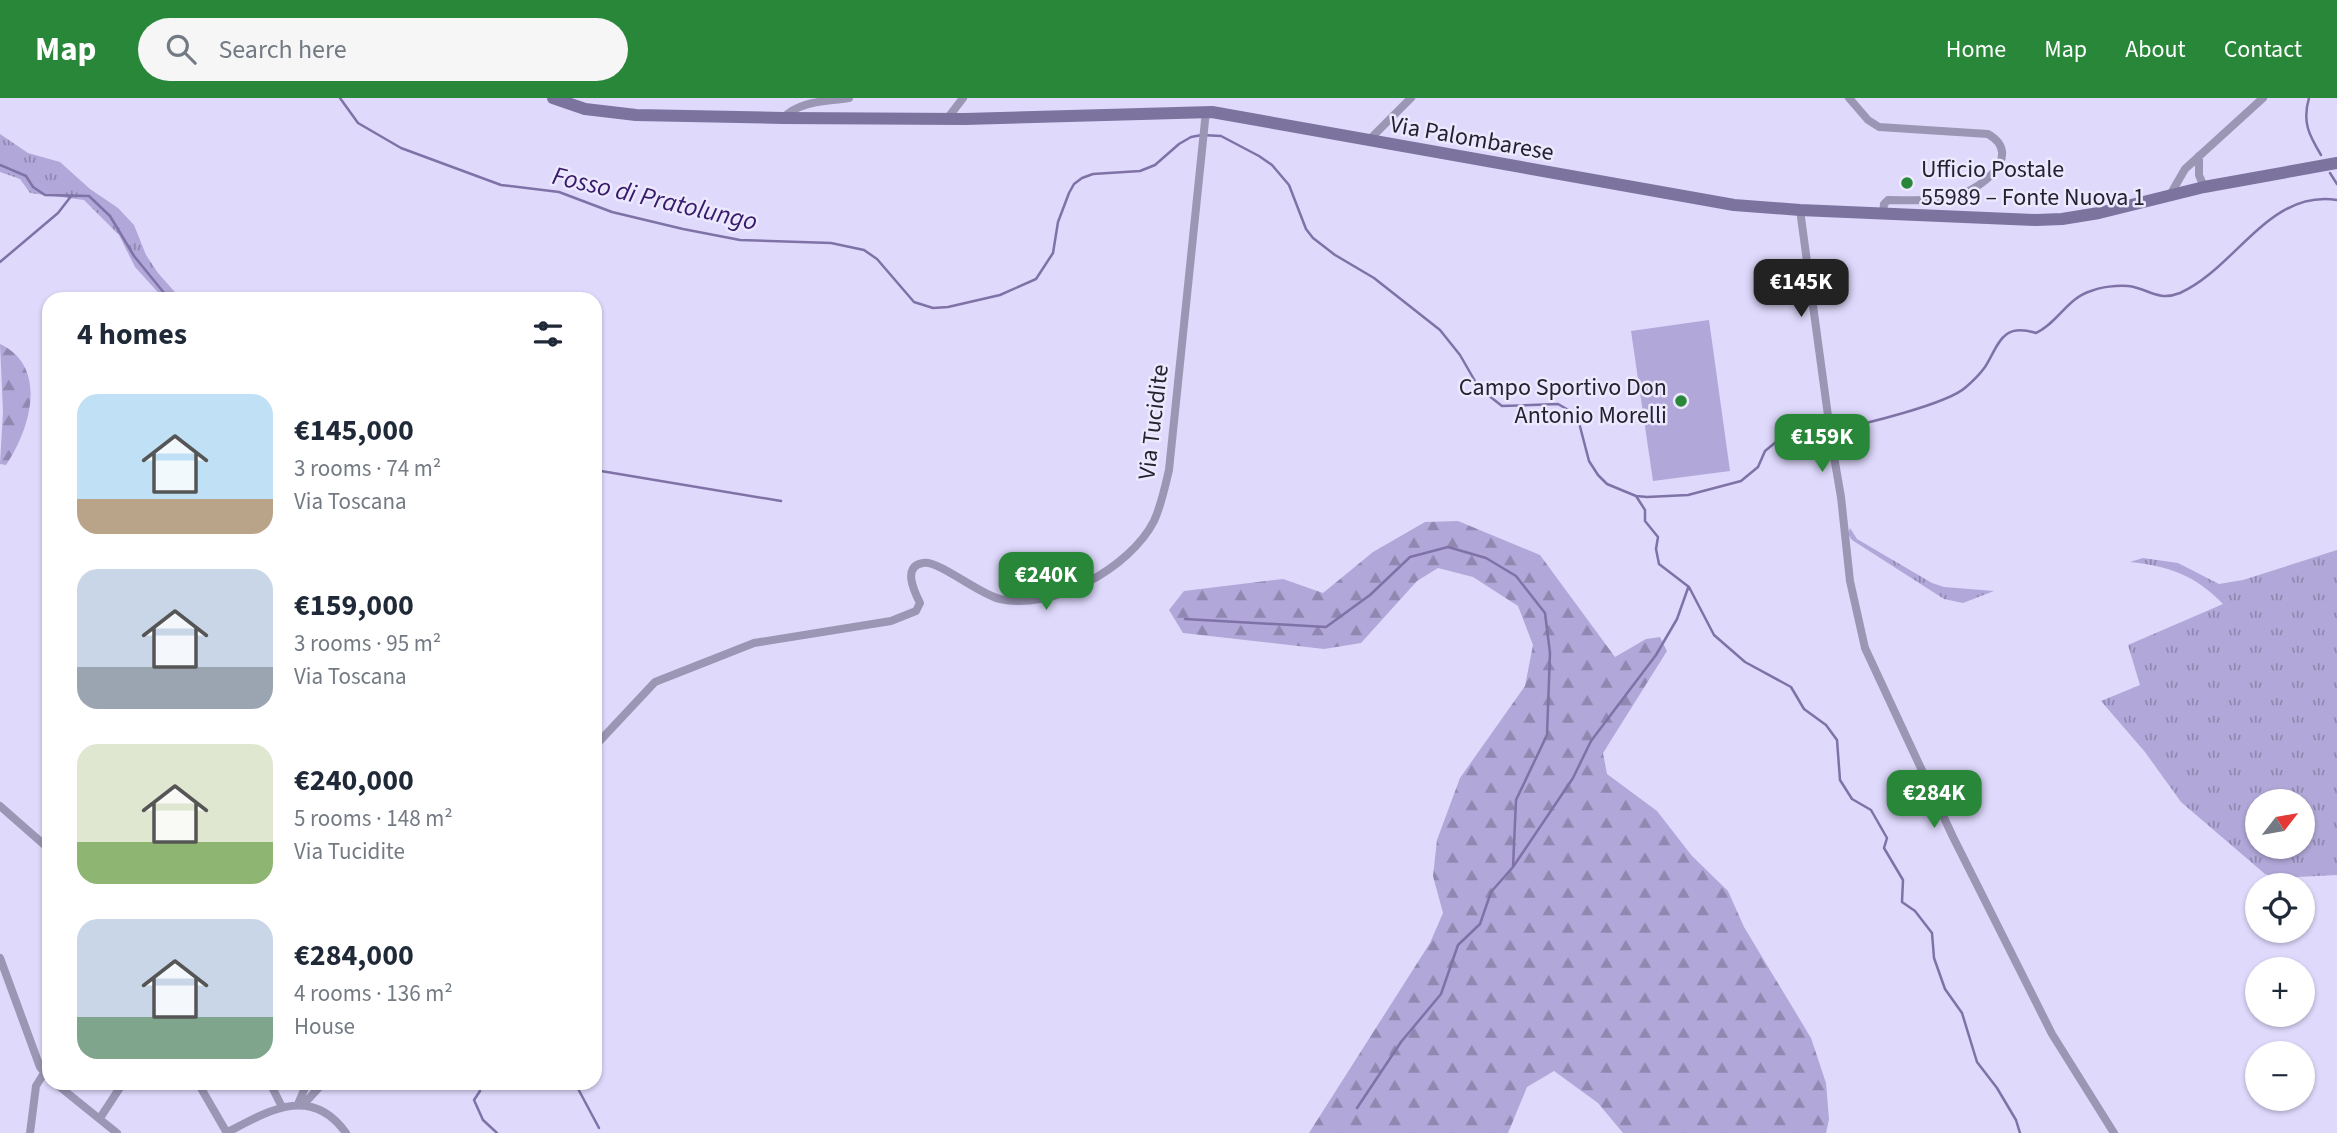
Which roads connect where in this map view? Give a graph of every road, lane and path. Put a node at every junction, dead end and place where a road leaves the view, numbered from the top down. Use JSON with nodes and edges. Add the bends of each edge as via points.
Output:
{"nodes":[{"id":1,"x":553,"y":98,"type":"edge"},
{"id":2,"x":849,"y":98,"type":"edge"},
{"id":3,"x":963,"y":98,"type":"edge"},
{"id":4,"x":1411,"y":98,"type":"edge"},
{"id":5,"x":1849,"y":98,"type":"edge"},
{"id":6,"x":2263,"y":98,"type":"edge"},
{"id":7,"x":783,"y":118,"type":"junction"},
{"id":8,"x":1206,"y":118,"type":"junction"},
{"id":9,"x":947,"y":119,"type":"junction"},
{"id":10,"x":1369,"y":140,"type":"junction"},
{"id":11,"x":2199,"y":156,"type":"junction"},
{"id":12,"x":2337,"y":163,"type":"edge"},
{"id":13,"x":2204,"y":187,"type":"junction"},
{"id":14,"x":2170,"y":195,"type":"junction"},
{"id":15,"x":1800,"y":210,"type":"junction"},
{"id":16,"x":1883,"y":214,"type":"junction"},
{"id":17,"x":602,"y":738,"type":"edge"},
{"id":18,"x":0,"y":806,"type":"edge"},
{"id":19,"x":42,"y":843,"type":"edge"},
{"id":20,"x":0,"y":958,"type":"edge"},
{"id":21,"x":42,"y":1069,"type":"edge"},
{"id":22,"x":42,"y":1080,"type":"edge"},
{"id":23,"x":64,"y":1090,"type":"edge"},
{"id":24,"x":119,"y":1090,"type":"edge"},
{"id":25,"x":202,"y":1090,"type":"edge"},
{"id":26,"x":274,"y":1090,"type":"edge"},
{"id":27,"x":305,"y":1090,"type":"edge"},
{"id":28,"x":316,"y":1090,"type":"edge"},
{"id":29,"x":301,"y":1104,"type":"junction"},
{"id":30,"x":282,"y":1107,"type":"junction"},
{"id":31,"x":100,"y":1118,"type":"junction"},
{"id":32,"x":237,"y":1130,"type":"edge"},
{"id":33,"x":30,"y":1133,"type":"edge"},
{"id":34,"x":117,"y":1133,"type":"edge"},
{"id":35,"x":226,"y":1133,"type":"edge"},
{"id":36,"x":346,"y":1133,"type":"edge"},
{"id":37,"x":2113,"y":1133,"type":"edge"}],
"edges":[{"from":1,"to":7,"type":"main road","name":"Via Palombarese","via":[[585,109],[636,115]]},
{"from":2,"to":7,"type":"street","via":[[802,105]]},
{"from":3,"to":9,"type":"street"},
{"from":4,"to":10,"type":"street"},
{"from":5,"to":16,"type":"street","via":[[1879,127],[1988,134],[2002,151],[1998,169],[1961,194],[1888,200]]},
{"from":6,"to":11,"type":"street"},
{"from":7,"to":9,"type":"main road","name":"Via Palombarese"},
{"from":8,"to":9,"type":"main road","name":"Via Palombarese"},
{"from":8,"to":10,"type":"main road","name":"Via Palombarese"},
{"from":8,"to":17,"type":"street","name":"Via Tucidite","via":[[1169,470],[1154,522],[1135,547],[1090,582],[1044,598],[1018,601],[987,595],[938,565],[923,563],[911,574],[920,603],[916,611],[891,621],[754,643],[654,682]]},
{"from":10,"to":15,"type":"main road","name":"Via Palombarese","via":[[1692,199]]},
{"from":11,"to":13,"type":"street"},
{"from":11,"to":14,"type":"street"},
{"from":12,"to":13,"type":"main road","name":"Via Palombarese"},
{"from":13,"to":14,"type":"main road","name":"Via Palombarese"},
{"from":14,"to":16,"type":"main road","name":"Via Palombarese","via":[[2062,219]]},
{"from":15,"to":16,"type":"main road","name":"Via Palombarese"},
{"from":15,"to":37,"type":"street","via":[[1860,629],[1875,672],[1953,837],[2052,1034]]},
{"from":18,"to":19,"type":"street"},
{"from":20,"to":21,"type":"street"},
{"from":22,"to":33,"type":"street","via":[[36,1086]]},
{"from":23,"to":31,"type":"street"},
{"from":24,"to":31,"type":"street"},
{"from":25,"to":35,"type":"street"},
{"from":26,"to":30,"type":"street"},
{"from":27,"to":29,"type":"street"},
{"from":28,"to":29,"type":"street"},
{"from":29,"to":30,"type":"street"},
{"from":29,"to":36,"type":"street","via":[[319,1108]]},
{"from":30,"to":32,"type":"street"},
{"from":31,"to":34,"type":"street"},
{"from":32,"to":35,"type":"street"}]}
